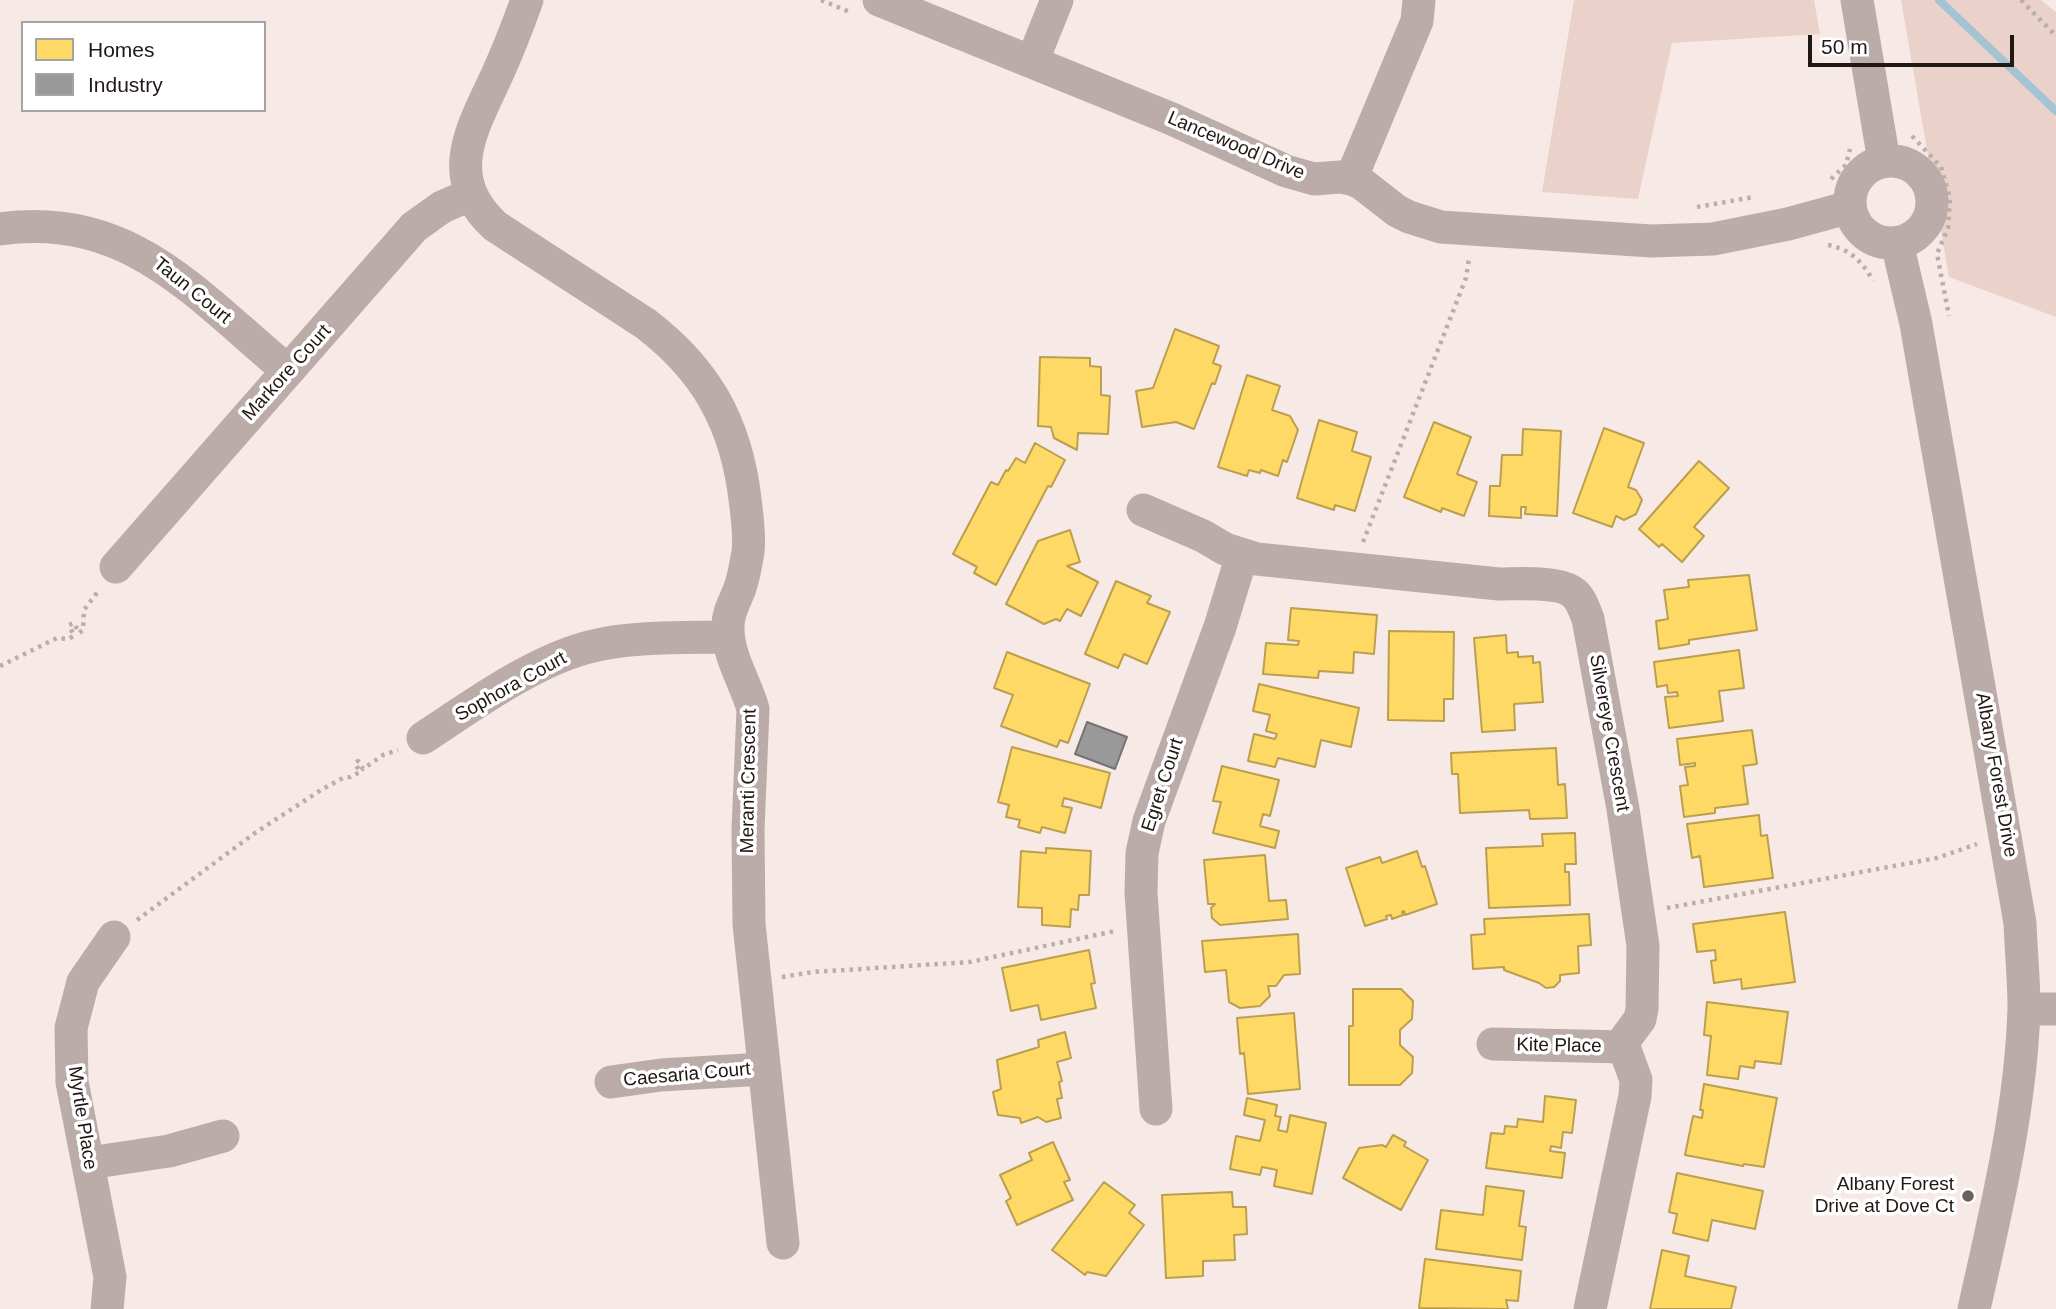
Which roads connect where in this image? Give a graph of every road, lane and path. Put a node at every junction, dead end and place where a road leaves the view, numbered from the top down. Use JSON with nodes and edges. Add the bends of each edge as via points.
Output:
{"nodes":[{"id":1,"x":527,"y":0,"type":"edge"},
{"id":2,"x":879,"y":0,"type":"edge"},
{"id":3,"x":1057,"y":0,"type":"edge"},
{"id":4,"x":1419,"y":0,"type":"edge"},
{"id":5,"x":1857,"y":0,"type":"edge"},
{"id":6,"x":2021,"y":0,"type":"edge"},
{"id":7,"x":2056,"y":36,"type":"edge"},
{"id":8,"x":1031,"y":62,"type":"junction"},
{"id":9,"x":1907,"y":126,"type":"dead end"},
{"id":10,"x":1850,"y":146,"type":"dead end"},
{"id":11,"x":1884,"y":161,"type":"junction"},
{"id":12,"x":1351,"y":179,"type":"junction"},
{"id":13,"x":1824,"y":181,"type":"dead end"},
{"id":14,"x":470,"y":195,"type":"junction"},
{"id":15,"x":1765,"y":195,"type":"dead end"},
{"id":16,"x":1850,"y":207,"type":"junction"},
{"id":17,"x":1685,"y":209,"type":"dead end"},
{"id":18,"x":0,"y":229,"type":"edge"},
{"id":19,"x":1472,"y":230,"type":"junction"},
{"id":20,"x":1897,"y":243,"type":"junction"},
{"id":21,"x":1815,"y":244,"type":"dead end"},
{"id":22,"x":1878,"y":291,"type":"dead end"},
{"id":23,"x":1948,"y":316,"type":"dead end"},
{"id":24,"x":288,"y":371,"type":"junction"},
{"id":25,"x":1143,"y":510,"type":"dead end"},
{"id":26,"x":1242,"y":555,"type":"junction"},
{"id":27,"x":116,"y":567,"type":"joint"},
{"id":28,"x":1357,"y":570,"type":"junction"},
{"id":29,"x":728,"y":637,"type":"junction"},
{"id":30,"x":0,"y":666,"type":"edge"},
{"id":31,"x":422,"y":738,"type":"joint"},
{"id":32,"x":1974,"y":831,"type":"dead end"},
{"id":33,"x":1991,"y":840,"type":"junction"},
{"id":34,"x":1978,"y":856,"type":"dead end"},
{"id":35,"x":1639,"y":913,"type":"junction"},
{"id":36,"x":1143,"y":928,"type":"junction"},
{"id":37,"x":114,"y":937,"type":"joint"},
{"id":38,"x":754,"y":982,"type":"junction"},
{"id":39,"x":2024,"y":1009,"type":"junction"},
{"id":40,"x":2056,"y":1009,"type":"edge"},
{"id":41,"x":1493,"y":1044,"type":"dead end"},
{"id":42,"x":1624,"y":1047,"type":"junction"},
{"id":43,"x":764,"y":1069,"type":"junction"},
{"id":44,"x":611,"y":1082,"type":"dead end"},
{"id":45,"x":1156,"y":1109,"type":"dead end"},
{"id":46,"x":223,"y":1136,"type":"dead end"},
{"id":47,"x":89,"y":1163,"type":"junction"},
{"id":48,"x":783,"y":1243,"type":"dead end"},
{"id":49,"x":107,"y":1309,"type":"edge"},
{"id":50,"x":1590,"y":1309,"type":"edge"},
{"id":51,"x":1974,"y":1309,"type":"edge"}],
"edges":[{"from":1,"to":14,"type":"street","name":"Meranti Crescent","via":[[470,136],[464,164]]},
{"from":2,"to":8,"type":"street","name":"Lancewood Drive"},
{"from":3,"to":8,"type":"street"},
{"from":4,"to":12,"type":"street","via":[[1417,21]]},
{"from":5,"to":11,"type":"street"},
{"from":6,"to":7,"type":"path"},
{"from":8,"to":12,"type":"street","name":"Lancewood Drive","via":[[1286,171],[1314,179]]},
{"from":9,"to":23,"type":"path","via":[[1941,167],[1950,198],[1948,228],[1937,254]]},
{"from":10,"to":13,"type":"path","via":[[1846,165]]},
{"from":11,"to":16,"type":"street","via":[[1858,177]]},
{"from":11,"to":20,"type":"street","via":[[1915,168],[1932,195],[1930,217],[1924,226],[1917,235]]},
{"from":12,"to":19,"type":"street","via":[[1409,217]]},
{"from":14,"to":24,"type":"street","name":"Markore Court","via":[[414,227]]},
{"from":14,"to":29,"type":"street","name":"Meranti Crescent","via":[[495,226],[669,342],[717,403],[739,460],[748,535],[744,575],[729,612]]},
{"from":15,"to":17,"type":"path"},
{"from":16,"to":19,"type":"street","via":[[1713,239],[1651,241]]},
{"from":16,"to":20,"type":"street","via":[[1866,235],[1875,241]]},
{"from":18,"to":24,"type":"street","name":"Taun Court","via":[[80,232],[144,254],[188,284]]},
{"from":19,"to":28,"type":"path","via":[[1466,278],[1365,537]]},
{"from":20,"to":33,"type":"street","name":"Albany Forest Drive","via":[[1916,324]]},
{"from":21,"to":22,"type":"path","via":[[1841,247],[1864,263]]},
{"from":24,"to":27,"type":"street","name":"Markore Court"},
{"from":25,"to":26,"type":"street","name":"Silvereye Crescent"},
{"from":26,"to":28,"type":"street","name":"Silvereye Crescent"},
{"from":26,"to":36,"type":"street","name":"Egret Court","via":[[1149,821],[1142,853]]},
{"from":27,"to":30,"type":"path","via":[[85,610],[83,630],[79,633],[74,623],[69,625],[74,636],[57,638]]},
{"from":28,"to":35,"type":"street","name":"Silvereye Crescent","via":[[1534,584],[1570,589],[1577,596],[1588,619]]},
{"from":29,"to":31,"type":"street","name":"Sophora Court","via":[[624,642],[569,653]]},
{"from":29,"to":38,"type":"street","name":"Meranti Crescent","via":[[748,692],[754,727],[748,883]]},
{"from":31,"to":37,"type":"path","via":[[363,769],[358,761],[360,772],[321,790],[255,833]]},
{"from":32,"to":33,"type":"path"},
{"from":33,"to":34,"type":"path"},
{"from":33,"to":35,"type":"path","via":[[1937,858]]},
{"from":33,"to":39,"type":"street","name":"Albany Forest Drive","via":[[2020,923]]},
{"from":35,"to":42,"type":"street","name":"Silvereye Crescent","via":[[1642,1009]]},
{"from":36,"to":38,"type":"path","via":[[970,962],[813,972]]},
{"from":36,"to":45,"type":"street","name":"Egret Court"},
{"from":37,"to":47,"type":"street","name":"Myrtle Place","via":[[83,982],[71,1028],[72,1082]]},
{"from":38,"to":43,"type":"street","name":"Meranti Crescent"},
{"from":39,"to":40,"type":"street"},
{"from":39,"to":51,"type":"street","name":"Albany Forest Drive","via":[[2015,1097]]},
{"from":41,"to":42,"type":"street","name":"Kite Place"},
{"from":42,"to":50,"type":"street","via":[[1636,1080],[1636,1096]]},
{"from":43,"to":44,"type":"street","name":"Caesaria Court"},
{"from":43,"to":48,"type":"street","name":"Meranti Crescent"},
{"from":46,"to":47,"type":"street","via":[[169,1151]]},
{"from":47,"to":49,"type":"street","name":"Myrtle Place","via":[[110,1278]]}]}
